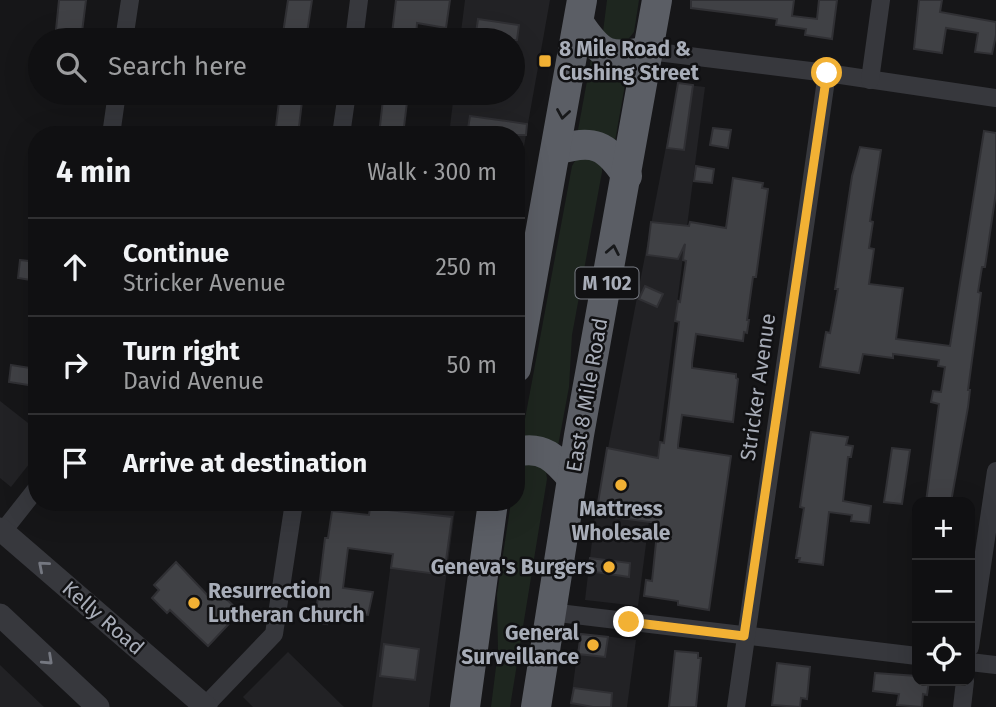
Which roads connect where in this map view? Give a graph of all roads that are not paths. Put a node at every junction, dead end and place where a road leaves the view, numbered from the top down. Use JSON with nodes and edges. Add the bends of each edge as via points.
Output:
{"nodes":[{"id":1,"x":130,"y":0,"type":"edge"},
{"id":2,"x":359,"y":0,"type":"edge"},
{"id":3,"x":657,"y":0,"type":"edge"},
{"id":4,"x":880,"y":0,"type":"edge"},
{"id":5,"x":580,"y":11,"type":"edge"},
{"id":6,"x":126,"y":28,"type":"edge"},
{"id":7,"x":356,"y":28,"type":"edge"},
{"id":8,"x":649,"y":51,"type":"junction"},
{"id":9,"x":827,"y":73,"type":"junction"},
{"id":10,"x":870,"y":80,"type":"junction"},
{"id":11,"x":996,"y":98,"type":"edge"},
{"id":12,"x":115,"y":105,"type":"edge"},
{"id":13,"x":345,"y":105,"type":"edge"},
{"id":14,"x":112,"y":126,"type":"edge"},
{"id":15,"x":342,"y":126,"type":"edge"},
{"id":16,"x":557,"y":150,"type":"junction"},
{"id":17,"x":627,"y":176,"type":"junction"},
{"id":18,"x":525,"y":320,"type":"edge"},
{"id":19,"x":525,"y":450,"type":"edge"},
{"id":20,"x":996,"y":471,"type":"edge"},
{"id":21,"x":572,"y":478,"type":"junction"},
{"id":22,"x":28,"y":499,"type":"edge"},
{"id":23,"x":293,"y":511,"type":"edge"},
{"id":24,"x":492,"y":511,"type":"edge"},
{"id":25,"x":1,"y":532,"type":"edge"},
{"id":26,"x":550,"y":612,"type":"junction"},
{"id":27,"x":0,"y":615,"type":"edge"},
{"id":28,"x":974,"y":623,"type":"edge"},
{"id":29,"x":744,"y":636,"type":"junction"},
{"id":30,"x":912,"y":655,"type":"edge"},
{"id":31,"x":975,"y":663,"type":"edge"},
{"id":32,"x":996,"y":665,"type":"edge"},
{"id":33,"x":964,"y":686,"type":"edge"},
{"id":34,"x":98,"y":707,"type":"edge"},
{"id":35,"x":206,"y":707,"type":"edge"},
{"id":36,"x":465,"y":707,"type":"edge"},
{"id":37,"x":536,"y":707,"type":"edge"},
{"id":38,"x":736,"y":707,"type":"edge"},
{"id":39,"x":962,"y":707,"type":"edge"}],
"edges":[{"from":1,"to":6,"type":"street"},
{"from":2,"to":7,"type":"street"},
{"from":3,"to":8,"type":"highway","name":"East 8 Mile Road","number":"M 102"},
{"from":4,"to":10,"type":"street"},
{"from":5,"to":8,"type":"highway","via":[[593,44],[608,54]]},
{"from":5,"to":16,"type":"highway","one_way":true},
{"from":8,"to":9,"type":"street"},
{"from":8,"to":17,"type":"highway","name":"East 8 Mile Road","number":"M 102"},
{"from":9,"to":10,"type":"street"},
{"from":9,"to":29,"type":"street","name":"Stricker Avenue"},
{"from":10,"to":11,"type":"street"},
{"from":12,"to":14,"type":"street"},
{"from":13,"to":15,"type":"street"},
{"from":16,"to":17,"type":"highway","via":[[594,145],[616,160]]},
{"from":16,"to":18,"type":"highway"},
{"from":21,"to":17,"type":"highway","name":"East 8 Mile Road","number":"M 102","one_way":true},
{"from":19,"to":21,"type":"highway","via":[[547,453]]},
{"from":20,"to":28,"type":"street"},
{"from":21,"to":26,"type":"highway","name":"East 8 Mile Road","number":"M 102"},
{"from":22,"to":25,"type":"street"},
{"from":23,"to":35,"type":"street","via":[[274,634]]},
{"from":24,"to":36,"type":"highway"},
{"from":35,"to":25,"type":"street","name":"Kelly Road","one_way":true},
{"from":26,"to":29,"type":"street"},
{"from":26,"to":37,"type":"highway","name":"East 8 Mile Road","number":"M 102"},
{"from":27,"to":34,"type":"street","one_way":true},
{"from":29,"to":30,"type":"street"},
{"from":29,"to":38,"type":"street","name":"Stricker Avenue"},
{"from":31,"to":32,"type":"street"},
{"from":33,"to":39,"type":"street"}]}
